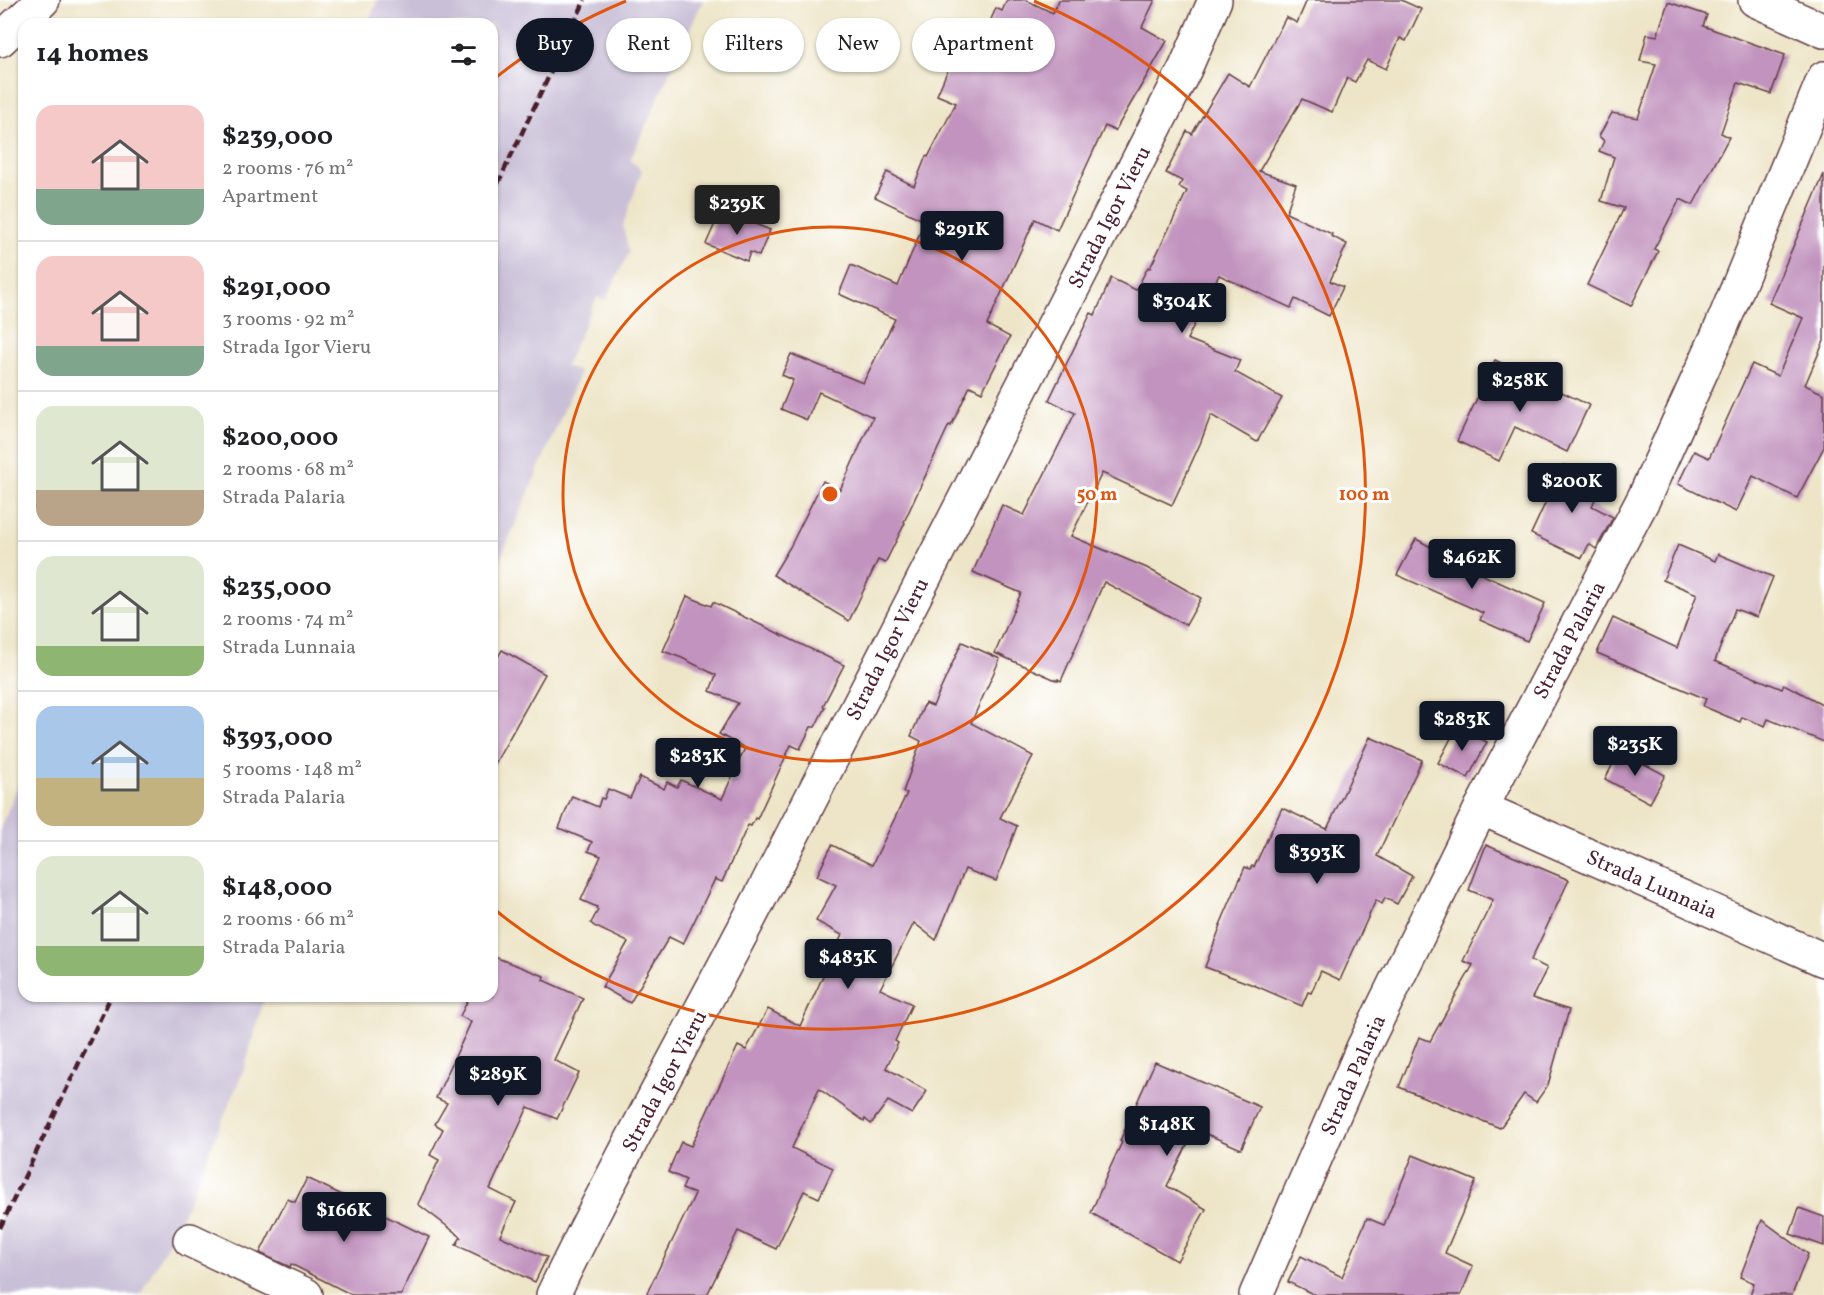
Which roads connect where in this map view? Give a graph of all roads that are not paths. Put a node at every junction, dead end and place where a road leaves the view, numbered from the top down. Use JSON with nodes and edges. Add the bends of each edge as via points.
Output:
{"nodes":[{"id":1,"x":1215,"y":0,"type":"edge"},
{"id":2,"x":1755,"y":0,"type":"edge"},
{"id":3,"x":41,"y":1,"type":"edge"},
{"id":4,"x":23,"y":18,"type":"edge"},
{"id":5,"x":18,"y":23,"type":"edge"},
{"id":6,"x":1824,"y":31,"type":"edge"},
{"id":7,"x":0,"y":40,"type":"edge"},
{"id":8,"x":1824,"y":78,"type":"edge"},
{"id":9,"x":1481,"y":808,"type":"junction"},
{"id":10,"x":1824,"y":960,"type":"edge"},
{"id":11,"x":190,"y":1240,"type":"dead end"},
{"id":12,"x":306,"y":1295,"type":"edge"},
{"id":13,"x":553,"y":1295,"type":"edge"},
{"id":14,"x":1256,"y":1295,"type":"edge"}],
"edges":[{"from":1,"to":13,"type":"street","name":"Strada Igor Vieru","via":[[1185,69],[761,897],[596,1205]]},
{"from":2,"to":6,"type":"street"},
{"from":3,"to":4,"type":"street"},
{"from":5,"to":7,"type":"street"},
{"from":8,"to":9,"type":"street","name":"Strada Palaria","via":[[1721,328],[1644,498]]},
{"from":9,"to":10,"type":"street","name":"Strada Lunnaia"},
{"from":9,"to":14,"type":"street","name":"Strada Palaria","via":[[1364,1048]]},
{"from":11,"to":12,"type":"street"}]}
